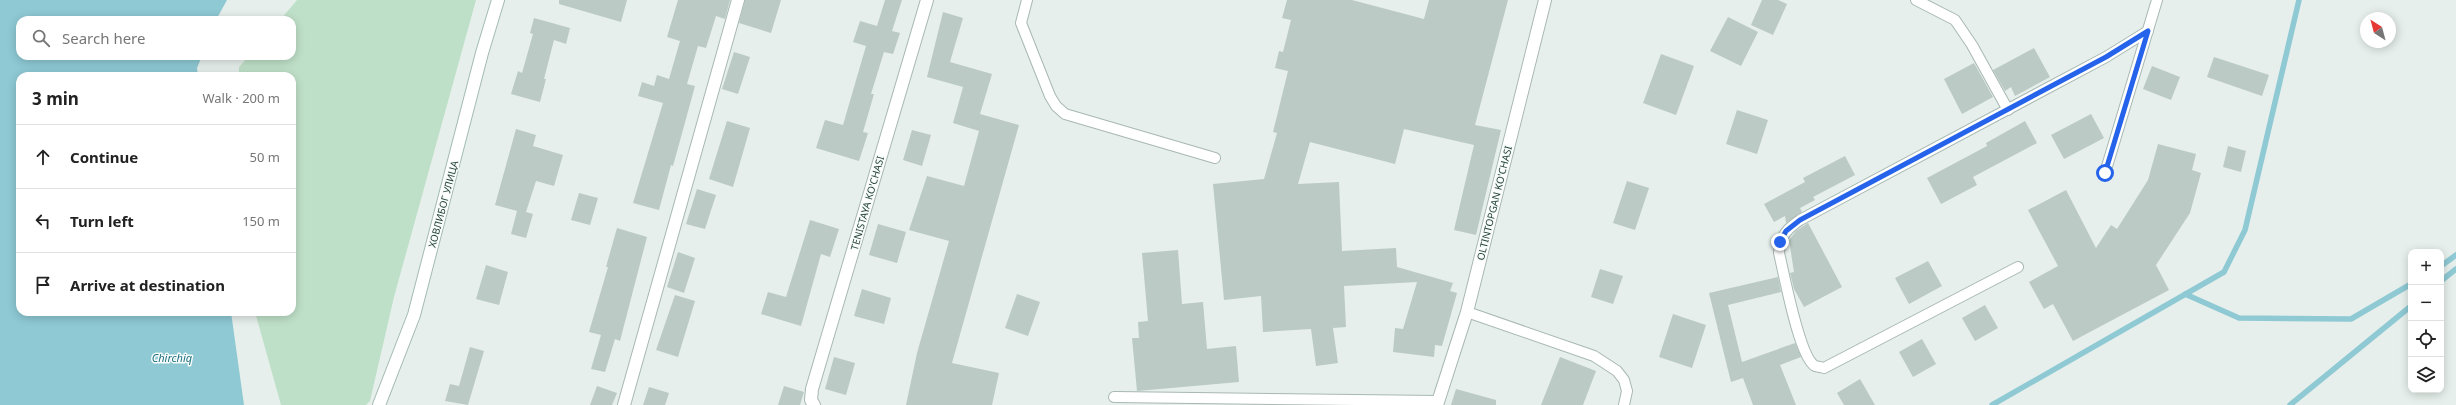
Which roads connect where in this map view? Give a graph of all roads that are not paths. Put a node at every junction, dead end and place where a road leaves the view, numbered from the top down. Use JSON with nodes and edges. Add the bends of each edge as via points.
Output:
{"nodes":[{"id":1,"x":498,"y":0,"type":"edge"},
{"id":2,"x":738,"y":0,"type":"edge"},
{"id":3,"x":926,"y":0,"type":"edge"},
{"id":4,"x":1027,"y":0,"type":"edge"},
{"id":5,"x":1545,"y":0,"type":"edge"},
{"id":6,"x":1916,"y":0,"type":"edge"},
{"id":7,"x":2157,"y":0,"type":"edge"},
{"id":8,"x":2148,"y":31,"type":"junction"},
{"id":9,"x":2008,"y":110,"type":"junction"},
{"id":10,"x":1216,"y":158,"type":"dead end"},
{"id":11,"x":2105,"y":173,"type":"dead end"},
{"id":12,"x":2018,"y":268,"type":"dead end"},
{"id":13,"x":1467,"y":312,"type":"junction"},
{"id":14,"x":1114,"y":397,"type":"dead end"},
{"id":15,"x":1438,"y":403,"type":"edge"},
{"id":16,"x":378,"y":405,"type":"edge"},
{"id":17,"x":624,"y":405,"type":"edge"},
{"id":18,"x":814,"y":405,"type":"edge"},
{"id":19,"x":1624,"y":405,"type":"edge"}],
"edges":[{"from":1,"to":16,"type":"street","name":"ХОВЛИБОГ УЛИЦА","via":[[414,315]]},
{"from":2,"to":17,"type":"street"},
{"from":3,"to":18,"type":"street","name":"TENISTAYA KO'CHASI","via":[[812,389],[811,400]]},
{"from":4,"to":10,"type":"lane","via":[[1021,23],[1050,96],[1065,114]]},
{"from":5,"to":13,"type":"street","name":"OLTINTOPGAN KO'CHASI"},
{"from":6,"to":9,"type":"lane","via":[[1955,20]]},
{"from":7,"to":8,"type":"lane"},
{"from":8,"to":9,"type":"lane","via":[[2106,57]]},
{"from":8,"to":11,"type":"lane"},
{"from":9,"to":12,"type":"lane","via":[[1800,220],[1786,231],[1780,242],[1779,253],[1796,325],[1808,357],[1815,365],[1824,368]]},
{"from":13,"to":15,"type":"street","name":"OLTINTOPGAN KO'CHASI"},
{"from":13,"to":19,"type":"lane","via":[[1594,356],[1617,370],[1624,380],[1627,391]]},
{"from":14,"to":15,"type":"lane"}]}
